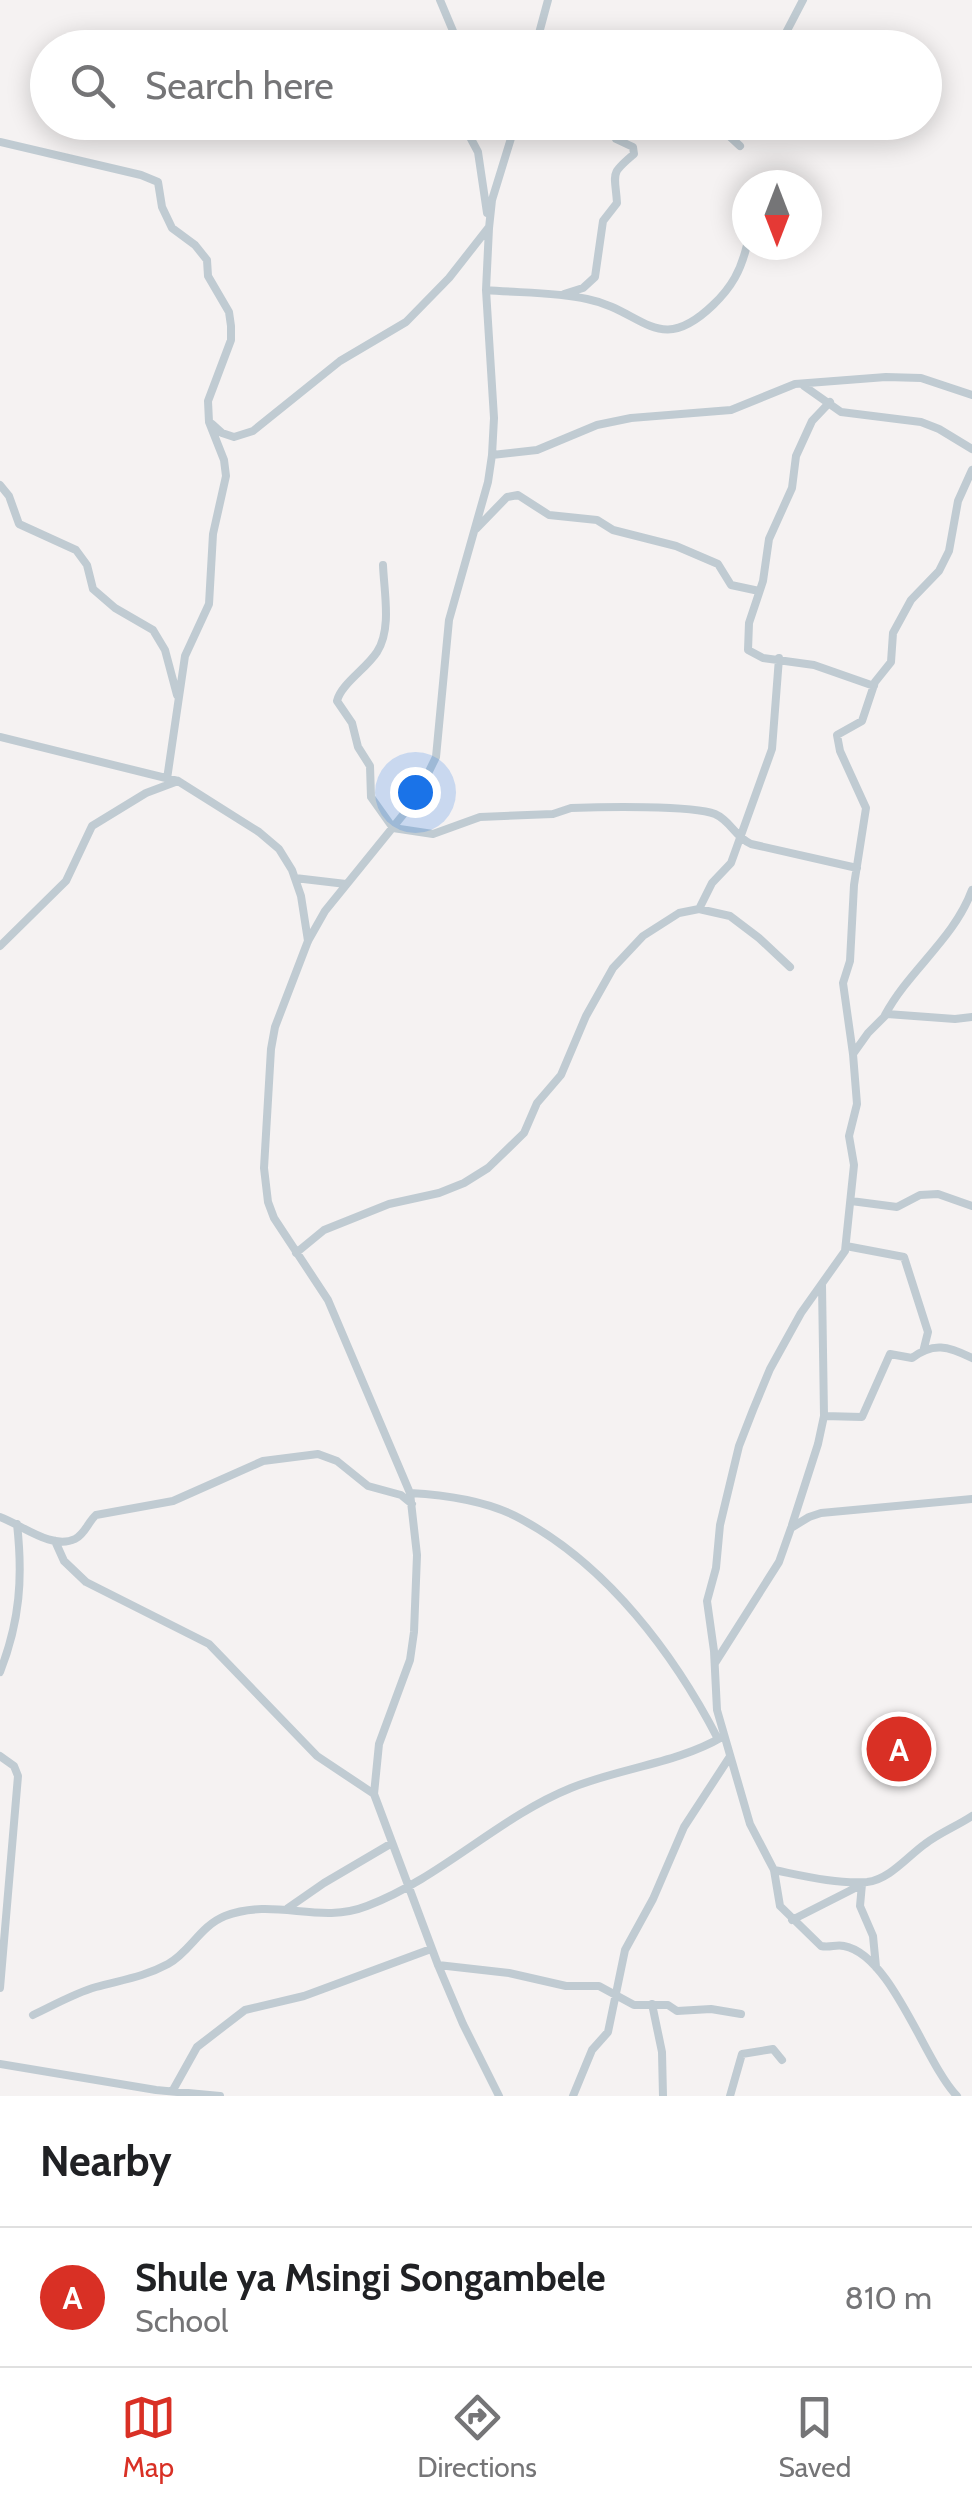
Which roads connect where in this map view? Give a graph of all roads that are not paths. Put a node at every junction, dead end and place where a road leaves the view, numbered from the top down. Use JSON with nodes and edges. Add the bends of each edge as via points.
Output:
{"nodes":[{"id":1,"x":440,"y":0,"type":"edge"},
{"id":2,"x":548,"y":0,"type":"edge"},
{"id":3,"x":803,"y":0,"type":"edge"},
{"id":4,"x":453,"y":30,"type":"edge"},
{"id":5,"x":540,"y":30,"type":"edge"},
{"id":6,"x":787,"y":30,"type":"edge"},
{"id":7,"x":472,"y":140,"type":"edge"},
{"id":8,"x":510,"y":140,"type":"edge"},
{"id":9,"x":618,"y":140,"type":"edge"},
{"id":10,"x":733,"y":140,"type":"edge"},
{"id":11,"x":0,"y":142,"type":"edge"},
{"id":12,"x":740,"y":146,"type":"dead end"},
{"id":13,"x":489,"y":228,"type":"junction"},
{"id":14,"x":744,"y":260,"type":"edge"},
{"id":15,"x":486,"y":290,"type":"junction"},
{"id":16,"x":559,"y":295,"type":"junction"},
{"id":17,"x":800,"y":384,"type":"junction"},
{"id":18,"x":972,"y":394,"type":"edge"},
{"id":19,"x":830,"y":402,"type":"junction"},
{"id":20,"x":209,"y":422,"type":"junction"},
{"id":21,"x":972,"y":449,"type":"edge"},
{"id":22,"x":492,"y":456,"type":"junction"},
{"id":23,"x":972,"y":470,"type":"edge"},
{"id":24,"x":0,"y":485,"type":"edge"},
{"id":25,"x":476,"y":529,"type":"junction"},
{"id":26,"x":383,"y":565,"type":"dead end"},
{"id":27,"x":758,"y":592,"type":"junction"},
{"id":28,"x":779,"y":658,"type":"junction"},
{"id":29,"x":874,"y":686,"type":"junction"},
{"id":30,"x":178,"y":699,"type":"junction"},
{"id":31,"x":0,"y":737,"type":"edge"},
{"id":32,"x":167,"y":779,"type":"junction"},
{"id":33,"x":178,"y":781,"type":"junction"},
{"id":34,"x":392,"y":828,"type":"junction"},
{"id":35,"x":738,"y":838,"type":"junction"},
{"id":36,"x":857,"y":868,"type":"junction"},
{"id":37,"x":294,"y":878,"type":"junction"},
{"id":38,"x":346,"y":884,"type":"junction"},
{"id":39,"x":972,"y":890,"type":"edge"},
{"id":40,"x":698,"y":908,"type":"junction"},
{"id":41,"x":308,"y":940,"type":"junction"},
{"id":42,"x":0,"y":946,"type":"edge"},
{"id":43,"x":790,"y":967,"type":"dead end"},
{"id":44,"x":885,"y":1015,"type":"junction"},
{"id":45,"x":972,"y":1017,"type":"edge"},
{"id":46,"x":853,"y":1054,"type":"junction"},
{"id":47,"x":851,"y":1201,"type":"junction"},
{"id":48,"x":972,"y":1206,"type":"edge"},
{"id":49,"x":846,"y":1246,"type":"junction"},
{"id":50,"x":296,"y":1253,"type":"junction"},
{"id":51,"x":822,"y":1285,"type":"junction"},
{"id":52,"x":924,"y":1348,"type":"junction"},
{"id":53,"x":972,"y":1358,"type":"edge"},
{"id":54,"x":824,"y":1416,"type":"junction"},
{"id":55,"x":411,"y":1498,"type":"junction"},
{"id":56,"x":972,"y":1498,"type":"edge"},
{"id":57,"x":796,"y":1510,"type":"junction"},
{"id":58,"x":809,"y":1516,"type":"junction"},
{"id":59,"x":0,"y":1517,"type":"edge"},
{"id":60,"x":17,"y":1524,"type":"junction"},
{"id":61,"x":791,"y":1528,"type":"junction"},
{"id":62,"x":55,"y":1541,"type":"junction"},
{"id":63,"x":715,"y":1663,"type":"junction"},
{"id":64,"x":0,"y":1672,"type":"edge"},
{"id":65,"x":720,"y":1738,"type":"junction"},
{"id":66,"x":701,"y":1749,"type":"junction"},
{"id":67,"x":728,"y":1755,"type":"junction"},
{"id":68,"x":0,"y":1756,"type":"edge"},
{"id":69,"x":374,"y":1794,"type":"junction"},
{"id":70,"x":972,"y":1816,"type":"edge"},
{"id":71,"x":392,"y":1843,"type":"junction"},
{"id":72,"x":774,"y":1870,"type":"junction"},
{"id":73,"x":864,"y":1883,"type":"junction"},
{"id":74,"x":408,"y":1888,"type":"junction"},
{"id":75,"x":288,"y":1908,"type":"junction"},
{"id":76,"x":792,"y":1920,"type":"junction"},
{"id":77,"x":431,"y":1949,"type":"junction"},
{"id":78,"x":438,"y":1965,"type":"junction"},
{"id":79,"x":876,"y":1967,"type":"junction"},
{"id":80,"x":0,"y":1988,"type":"edge"},
{"id":81,"x":616,"y":1996,"type":"junction"},
{"id":82,"x":652,"y":2004,"type":"junction"},
{"id":83,"x":740,"y":2014,"type":"dead end"},
{"id":84,"x":34,"y":2015,"type":"dead end"},
{"id":85,"x":782,"y":2060,"type":"dead end"},
{"id":86,"x":0,"y":2064,"type":"edge"},
{"id":87,"x":174,"y":2090,"type":"junction"},
{"id":88,"x":152,"y":2093,"type":"edge"},
{"id":89,"x":220,"y":2096,"type":"edge"},
{"id":90,"x":500,"y":2096,"type":"edge"},
{"id":91,"x":573,"y":2096,"type":"edge"},
{"id":92,"x":663,"y":2096,"type":"edge"},
{"id":93,"x":730,"y":2096,"type":"edge"},
{"id":94,"x":956,"y":2096,"type":"edge"}],
"edges":[{"from":1,"to":4,"type":"street"},
{"from":2,"to":5,"type":"street"},
{"from":3,"to":6,"type":"street"},
{"from":7,"to":13,"type":"street"},
{"from":8,"to":13,"type":"street"},
{"from":9,"to":16,"type":"street","via":[[634,154],[614,172],[617,204],[603,221],[594,277]]},
{"from":10,"to":12,"type":"street"},
{"from":11,"to":20,"type":"street","via":[[158,182],[172,228],[207,260],[208,276],[229,312],[230,340],[208,401]]},
{"from":13,"to":15,"type":"street"},
{"from":13,"to":20,"type":"street","via":[[406,322],[340,361],[253,431],[234,437]]},
{"from":14,"to":16,"type":"street","via":[[732,284],[684,329]]},
{"from":15,"to":16,"type":"street"},
{"from":15,"to":22,"type":"street"},
{"from":17,"to":18,"type":"street","via":[[921,378]]},
{"from":17,"to":19,"type":"street"},
{"from":17,"to":22,"type":"street","via":[[731,410],[631,418],[537,450]]},
{"from":19,"to":21,"type":"street","via":[[852,415],[936,427]]},
{"from":19,"to":27,"type":"street","via":[[801,444]]},
{"from":20,"to":30,"type":"street","via":[[224,460],[224,488],[208,611],[187,648]]},
{"from":22,"to":25,"type":"street"},
{"from":23,"to":29,"type":"street","via":[[958,501],[950,551],[911,600],[893,633],[891,662]]},
{"from":24,"to":30,"type":"street","via":[[19,524],[76,550],[93,589],[153,630]]},
{"from":25,"to":27,"type":"street","via":[[518,494],[550,515],[597,520],[676,546],[718,564],[731,585]]},
{"from":25,"to":34,"type":"street","via":[[449,620],[436,758]]},
{"from":26,"to":34,"type":"street","via":[[381,644],[338,701],[370,766],[371,797]]},
{"from":27,"to":28,"type":"street","via":[[748,650]]},
{"from":28,"to":29,"type":"street"},
{"from":28,"to":35,"type":"street","via":[[772,749]]},
{"from":29,"to":36,"type":"street","via":[[862,721],[837,734],[866,808]]},
{"from":30,"to":32,"type":"street"},
{"from":31,"to":32,"type":"street"},
{"from":32,"to":33,"type":"street"},
{"from":33,"to":37,"type":"street","via":[[259,832],[287,858]]},
{"from":33,"to":42,"type":"street","via":[[92,826],[66,881]]},
{"from":34,"to":35,"type":"street","via":[[433,834],[480,817],[570,808],[682,810],[716,814]]},
{"from":34,"to":38,"type":"street"},
{"from":35,"to":36,"type":"street"},
{"from":35,"to":40,"type":"street","via":[[731,863]]},
{"from":36,"to":46,"type":"street","via":[[844,983]]},
{"from":37,"to":38,"type":"street"},
{"from":37,"to":41,"type":"street"},
{"from":38,"to":41,"type":"street"},
{"from":39,"to":44,"type":"street","via":[[940,945]]},
{"from":40,"to":43,"type":"street","via":[[739,922]]},
{"from":40,"to":50,"type":"street","via":[[664,922],[624,954],[558,1080],[524,1133],[488,1168],[464,1183],[324,1230]]},
{"from":41,"to":50,"type":"street","via":[[270,1049],[264,1168],[274,1218]]},
{"from":44,"to":45,"type":"street"},
{"from":44,"to":46,"type":"street"},
{"from":46,"to":47,"type":"street"},
{"from":47,"to":48,"type":"street","via":[[897,1207],[938,1194]]},
{"from":47,"to":49,"type":"street"},
{"from":49,"to":51,"type":"street"},
{"from":49,"to":52,"type":"street","via":[[904,1257],[928,1332]]},
{"from":50,"to":55,"type":"street","via":[[328,1300]]},
{"from":51,"to":54,"type":"street"},
{"from":51,"to":63,"type":"street","via":[[776,1358],[738,1446],[707,1601]]},
{"from":52,"to":53,"type":"street"},
{"from":52,"to":54,"type":"street","via":[[912,1358],[888,1356],[862,1417]]},
{"from":54,"to":57,"type":"street"},
{"from":55,"to":62,"type":"street","via":[[368,1486],[331,1458],[296,1455],[234,1471],[173,1501],[96,1515],[77,1538]]},
{"from":55,"to":65,"type":"street","via":[[433,1494],[489,1508],[553,1539],[657,1638]]},
{"from":55,"to":69,"type":"street","via":[[418,1555],[414,1632],[379,1744]]},
{"from":56,"to":58,"type":"street"},
{"from":57,"to":58,"type":"street"},
{"from":57,"to":61,"type":"street"},
{"from":58,"to":61,"type":"street"},
{"from":59,"to":60,"type":"street"},
{"from":60,"to":62,"type":"street"},
{"from":60,"to":64,"type":"street","via":[[22,1583]]},
{"from":61,"to":63,"type":"street","via":[[779,1562]]},
{"from":62,"to":69,"type":"street","via":[[64,1561],[98,1590],[209,1644],[316,1756]]},
{"from":63,"to":65,"type":"street"},
{"from":65,"to":66,"type":"street"},
{"from":65,"to":67,"type":"street"},
{"from":66,"to":67,"type":"street"},
{"from":66,"to":74,"type":"street","via":[[568,1789]]},
{"from":67,"to":72,"type":"street","via":[[750,1824]]},
{"from":67,"to":81,"type":"street","via":[[684,1827],[625,1950]]},
{"from":68,"to":80,"type":"street","via":[[18,1776]]},
{"from":69,"to":71,"type":"street"},
{"from":70,"to":73,"type":"street"},
{"from":71,"to":74,"type":"street"},
{"from":71,"to":75,"type":"street"},
{"from":72,"to":73,"type":"street"},
{"from":72,"to":76,"type":"street","via":[[780,1906]]},
{"from":73,"to":76,"type":"street"},
{"from":73,"to":79,"type":"street","via":[[860,1906]]},
{"from":74,"to":75,"type":"street","via":[[341,1914]]},
{"from":74,"to":77,"type":"street"},
{"from":75,"to":84,"type":"street","via":[[224,1916],[162,1968]]},
{"from":76,"to":79,"type":"street","via":[[822,1946],[854,1949]]},
{"from":77,"to":78,"type":"street"},
{"from":77,"to":87,"type":"street","via":[[245,2010],[198,2047]]},
{"from":78,"to":81,"type":"street","via":[[594,1986]]},
{"from":78,"to":90,"type":"street"},
{"from":79,"to":94,"type":"street"},
{"from":81,"to":82,"type":"street"},
{"from":81,"to":91,"type":"street","via":[[608,2032],[592,2050]]},
{"from":82,"to":83,"type":"street"},
{"from":82,"to":92,"type":"street"},
{"from":85,"to":93,"type":"street","via":[[770,2048],[742,2054]]},
{"from":86,"to":88,"type":"street"},
{"from":87,"to":88,"type":"street"},
{"from":87,"to":89,"type":"street"}]}
